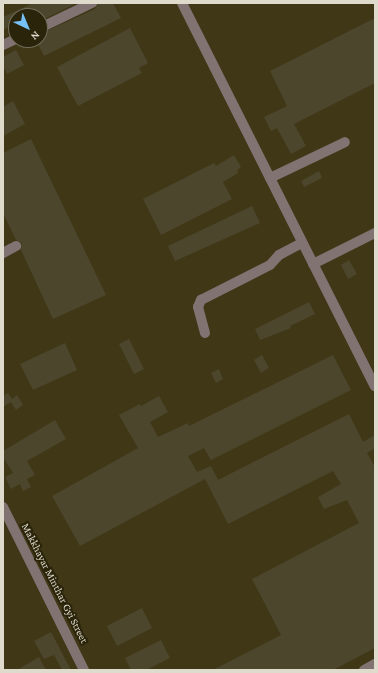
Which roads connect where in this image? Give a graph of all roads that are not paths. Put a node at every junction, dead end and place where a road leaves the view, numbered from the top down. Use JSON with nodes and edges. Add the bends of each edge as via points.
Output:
{"nodes":[{"id":1,"x":92,"y":3,"type":"edge"},
{"id":2,"x":182,"y":3,"type":"edge"},
{"id":3,"x":48,"y":24,"type":"edge"},
{"id":4,"x":345,"y":142,"type":"dead end"},
{"id":5,"x":270,"y":178,"type":"junction"},
{"id":6,"x":375,"y":233,"type":"edge"},
{"id":7,"x":302,"y":243,"type":"junction"},
{"id":8,"x":16,"y":246,"type":"dead end"},
{"id":9,"x":3,"y":253,"type":"edge"},
{"id":10,"x":313,"y":264,"type":"junction"},
{"id":11,"x":205,"y":333,"type":"dead end"},
{"id":12,"x":375,"y":386,"type":"edge"},
{"id":13,"x":3,"y":507,"type":"edge"},
{"id":14,"x":375,"y":664,"type":"edge"},
{"id":15,"x":84,"y":670,"type":"edge"},
{"id":16,"x":364,"y":670,"type":"edge"}],
"edges":[{"from":1,"to":3,"type":"street"},
{"from":2,"to":5,"type":"street"},
{"from":4,"to":5,"type":"street"},
{"from":5,"to":7,"type":"street"},
{"from":6,"to":10,"type":"street"},
{"from":7,"to":10,"type":"street"},
{"from":7,"to":11,"type":"street","via":[[279,255],[270,266],[201,300],[198,307]]},
{"from":8,"to":9,"type":"street"},
{"from":10,"to":12,"type":"street"},
{"from":13,"to":15,"type":"street","name":"Makkhayar Minthar Gyi Street"},
{"from":14,"to":16,"type":"street"}]}
